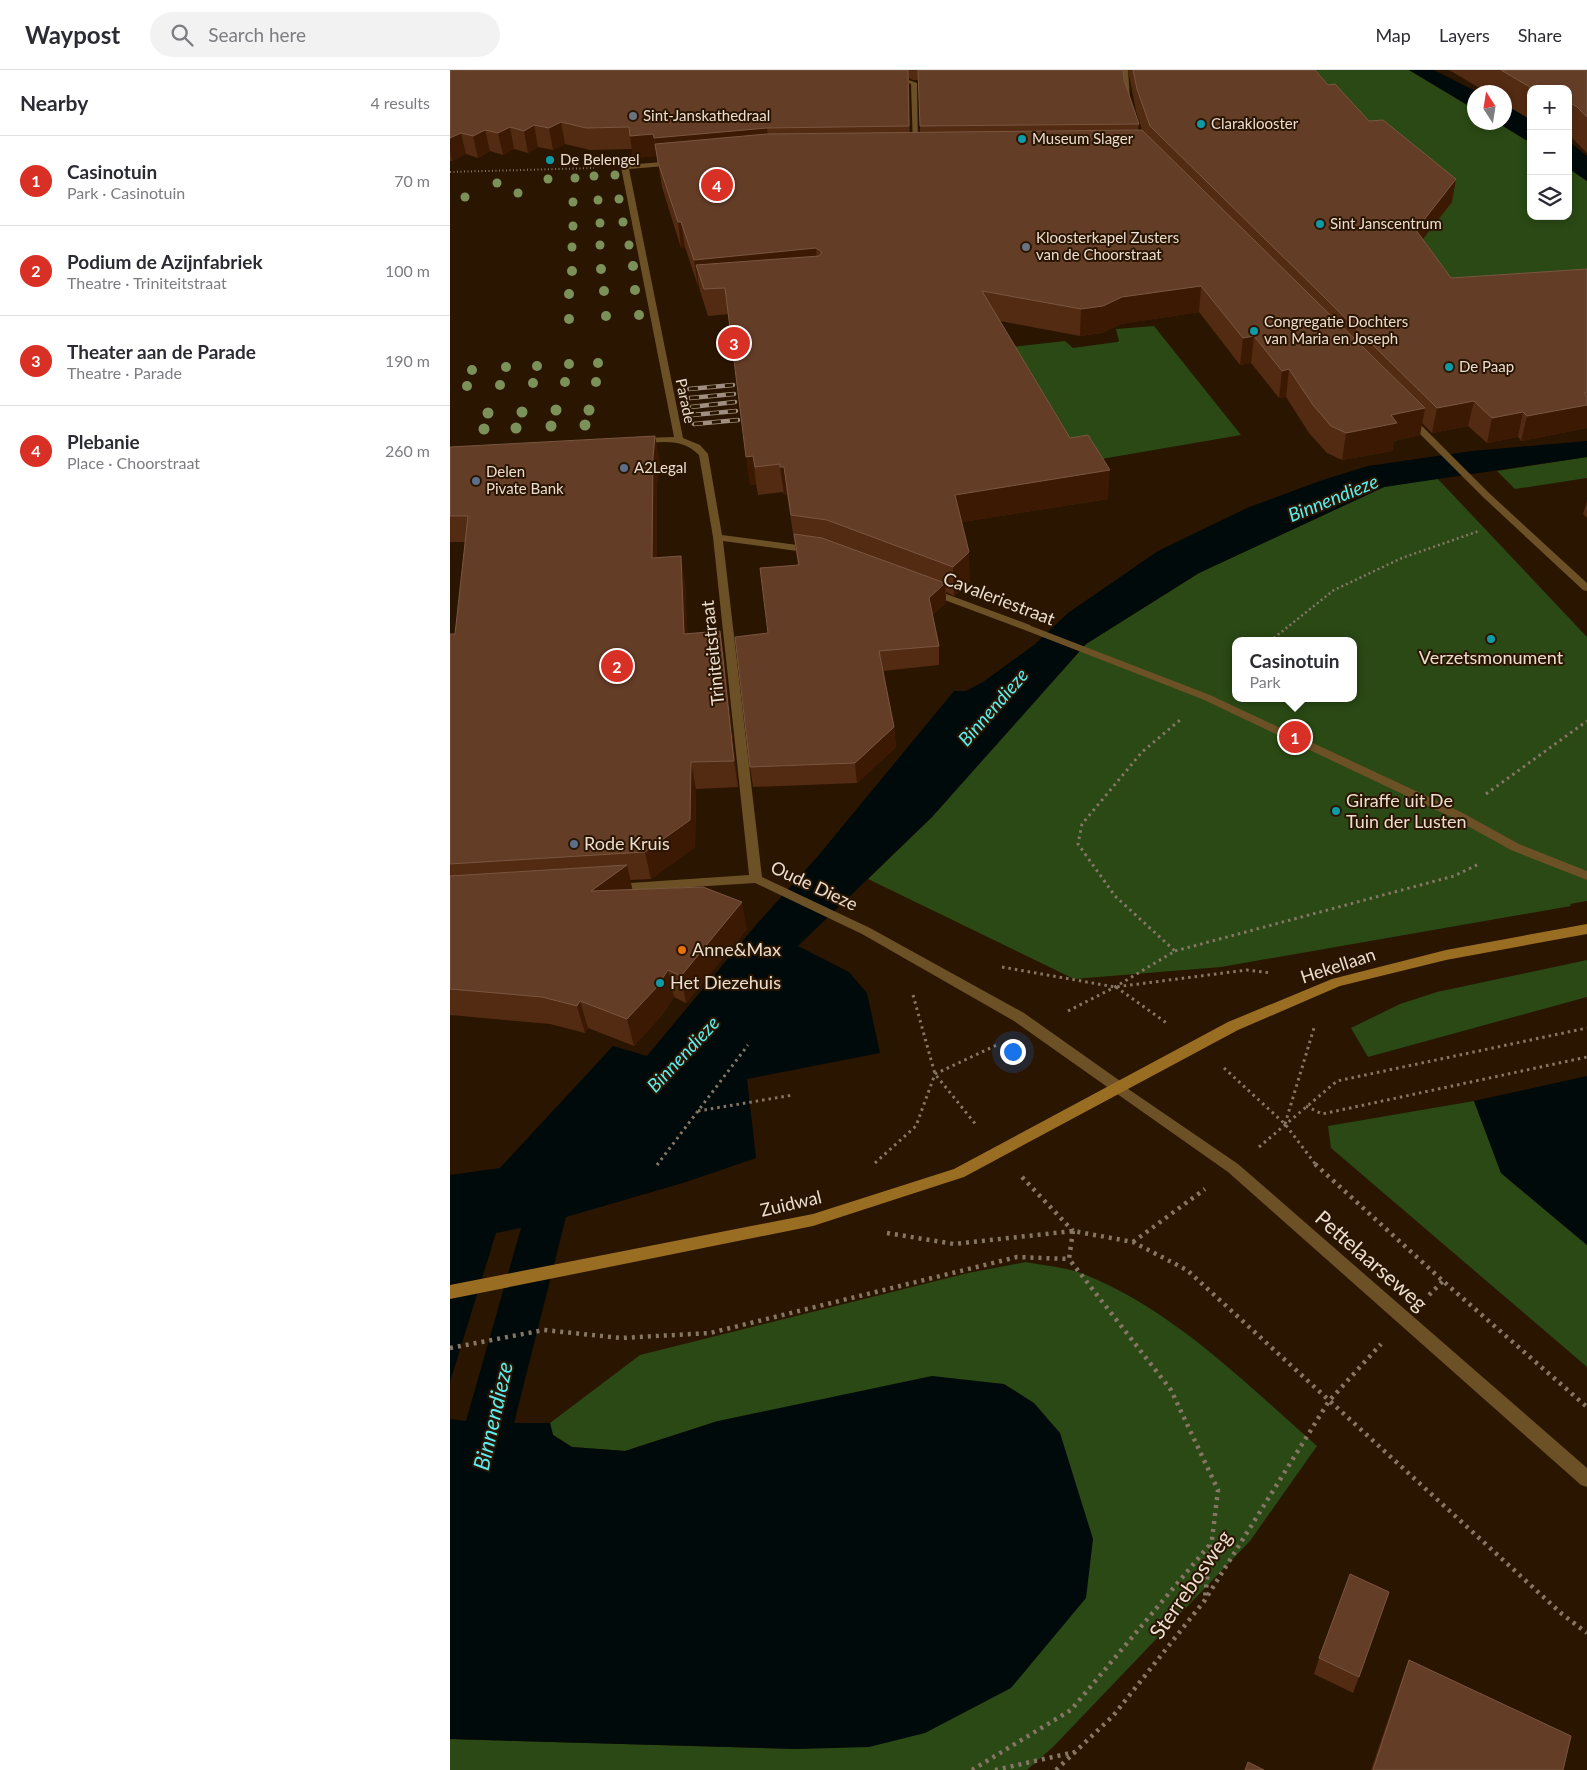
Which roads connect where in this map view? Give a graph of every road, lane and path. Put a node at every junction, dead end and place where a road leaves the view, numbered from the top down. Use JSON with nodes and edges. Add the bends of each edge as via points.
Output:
{"nodes":[{"id":1,"x":874,"y":70,"type":"edge"},
{"id":2,"x":1125,"y":70,"type":"edge"},
{"id":3,"x":1129,"y":107,"type":"edge"},
{"id":4,"x":906,"y":152,"type":"edge"},
{"id":5,"x":916,"y":152,"type":"junction"},
{"id":6,"x":926,"y":152,"type":"edge"},
{"id":7,"x":679,"y":162,"type":"edge"},
{"id":8,"x":625,"y":167,"type":"junction"},
{"id":9,"x":450,"y":172,"type":"edge"},
{"id":10,"x":1401,"y":410,"type":"edge"},
{"id":11,"x":678,"y":439,"type":"junction"},
{"id":12,"x":629,"y":441,"type":"edge"},
{"id":13,"x":1513,"y":519,"type":"junction"},
{"id":14,"x":718,"y":537,"type":"junction"},
{"id":15,"x":826,"y":552,"type":"edge"},
{"id":16,"x":917,"y":586,"type":"edge"},
{"id":17,"x":1587,"y":588,"type":"edge"},
{"id":18,"x":1275,"y":637,"type":"edge"},
{"id":19,"x":1206,"y":697,"type":"junction"},
{"id":20,"x":1587,"y":721,"type":"edge"},
{"id":21,"x":1457,"y":814,"type":"junction"},
{"id":22,"x":1515,"y":848,"type":"junction"},
{"id":23,"x":1587,"y":876,"type":"edge"},
{"id":24,"x":756,"y":879,"type":"junction"},
{"id":25,"x":598,"y":889,"type":"edge"},
{"id":26,"x":1587,"y":929,"type":"edge"},
{"id":27,"x":900,"y":949,"type":"junction"},
{"id":28,"x":1175,"y":951,"type":"junction"},
{"id":29,"x":998,"y":966,"type":"dead end"},
{"id":30,"x":1274,"y":974,"type":"dead end"},
{"id":31,"x":1337,"y":982,"type":"junction"},
{"id":32,"x":1115,"y":987,"type":"junction"},
{"id":33,"x":1587,"y":1028,"type":"edge"},
{"id":34,"x":748,"y":1045,"type":"dead end"},
{"id":35,"x":1587,"y":1057,"type":"edge"},
{"id":36,"x":1118,"y":1087,"type":"junction"},
{"id":37,"x":794,"y":1094,"type":"dead end"},
{"id":38,"x":1306,"y":1106,"type":"junction"},
{"id":39,"x":697,"y":1111,"type":"junction"},
{"id":40,"x":1285,"y":1124,"type":"junction"},
{"id":41,"x":657,"y":1165,"type":"dead end"},
{"id":42,"x":868,"y":1170,"type":"dead end"},
{"id":43,"x":878,"y":1231,"type":"dead end"},
{"id":44,"x":1073,"y":1231,"type":"junction"},
{"id":45,"x":1069,"y":1259,"type":"junction"},
{"id":46,"x":450,"y":1292,"type":"edge"},
{"id":47,"x":450,"y":1348,"type":"edge"},
{"id":48,"x":1329,"y":1401,"type":"junction"},
{"id":49,"x":1587,"y":1407,"type":"edge"},
{"id":50,"x":1587,"y":1479,"type":"edge"},
{"id":51,"x":1212,"y":1541,"type":"junction"},
{"id":52,"x":1205,"y":1600,"type":"junction"},
{"id":53,"x":1587,"y":1633,"type":"edge"},
{"id":54,"x":1077,"y":1752,"type":"junction"},
{"id":55,"x":972,"y":1770,"type":"edge"},
{"id":56,"x":995,"y":1770,"type":"edge"},
{"id":57,"x":1056,"y":1770,"type":"edge"}],
"edges":[{"from":1,"to":5,"type":"street","via":[[914,83]]},
{"from":2,"to":3,"type":"street"},
{"from":4,"to":5,"type":"street"},
{"from":5,"to":6,"type":"street"},
{"from":7,"to":8,"type":"street"},
{"from":8,"to":9,"type":"path"},
{"from":8,"to":11,"type":"street","name":"Parade"},
{"from":10,"to":13,"type":"street"},
{"from":11,"to":12,"type":"street","name":"Parade"},
{"from":11,"to":14,"type":"street","name":"Triniteitstraat","via":[[695,444],[703,454]]},
{"from":13,"to":17,"type":"street"},
{"from":13,"to":18,"type":"path","via":[[1402,558],[1334,590]]},
{"from":14,"to":15,"type":"street"},
{"from":14,"to":24,"type":"street","name":"Triniteitstraat"},
{"from":16,"to":19,"type":"street","name":"Cavaleriestraat"},
{"from":19,"to":21,"type":"street","name":"Cavaleriestraat"},
{"from":19,"to":28,"type":"path","via":[[1142,752],[1082,824],[1078,844],[1115,896]]},
{"from":20,"to":21,"type":"path"},
{"from":21,"to":22,"type":"street","name":"Cavaleriestraat"},
{"from":22,"to":23,"type":"street","name":"Cavaleriestraat"},
{"from":22,"to":28,"type":"path","via":[[1454,876]]},
{"from":24,"to":25,"type":"street","name":"Oude Dieze"},
{"from":24,"to":27,"type":"street","name":"Oude Dieze"},
{"from":26,"to":31,"type":"main road","name":"Hekellaan","via":[[1446,955]]},
{"from":27,"to":36,"type":"street","name":"Oude Dieze","via":[[1019,1017]]},
{"from":27,"to":42,"type":"path","via":[[935,1074],[916,1126]]},
{"from":28,"to":32,"type":"path"},
{"from":29,"to":32,"type":"path"},
{"from":30,"to":32,"type":"path","via":[[1247,970]]},
{"from":31,"to":36,"type":"main road","name":"Hekellaan","via":[[1233,1026]]},
{"from":31,"to":40,"type":"path","via":[[1314,1028]]},
{"from":33,"to":38,"type":"path","via":[[1337,1081]]},
{"from":34,"to":39,"type":"path"},
{"from":35,"to":38,"type":"path","via":[[1322,1114]]},
{"from":36,"to":46,"type":"main road","name":"Zuidwal","via":[[959,1173],[813,1220]]},
{"from":36,"to":50,"type":"street","name":"Pettelaarseweg","via":[[1233,1168]]},
{"from":37,"to":39,"type":"path"},
{"from":38,"to":40,"type":"path"},
{"from":39,"to":41,"type":"path"},
{"from":40,"to":49,"type":"path","name":"Pettelaarseweg","via":[[1319,1169]]},
{"from":43,"to":44,"type":"path","via":[[954,1244]]},
{"from":44,"to":45,"type":"path"},
{"from":44,"to":48,"type":"path","via":[[1133,1242],[1187,1270]]},
{"from":45,"to":47,"type":"path","via":[[1018,1257],[710,1333],[622,1338],[544,1330]]},
{"from":45,"to":51,"type":"path","via":[[1171,1390],[1218,1490]]},
{"from":48,"to":52,"type":"path","name":"Sterrebosweg"},
{"from":48,"to":53,"type":"path","via":[[1562,1614]]},
{"from":51,"to":52,"type":"path"},
{"from":51,"to":55,"type":"path","via":[[1070,1710]]},
{"from":52,"to":54,"type":"path","name":"Sterrebosweg","via":[[1113,1716]]},
{"from":54,"to":56,"type":"path"},
{"from":54,"to":57,"type":"path","name":"Sterrebosweg"}]}
